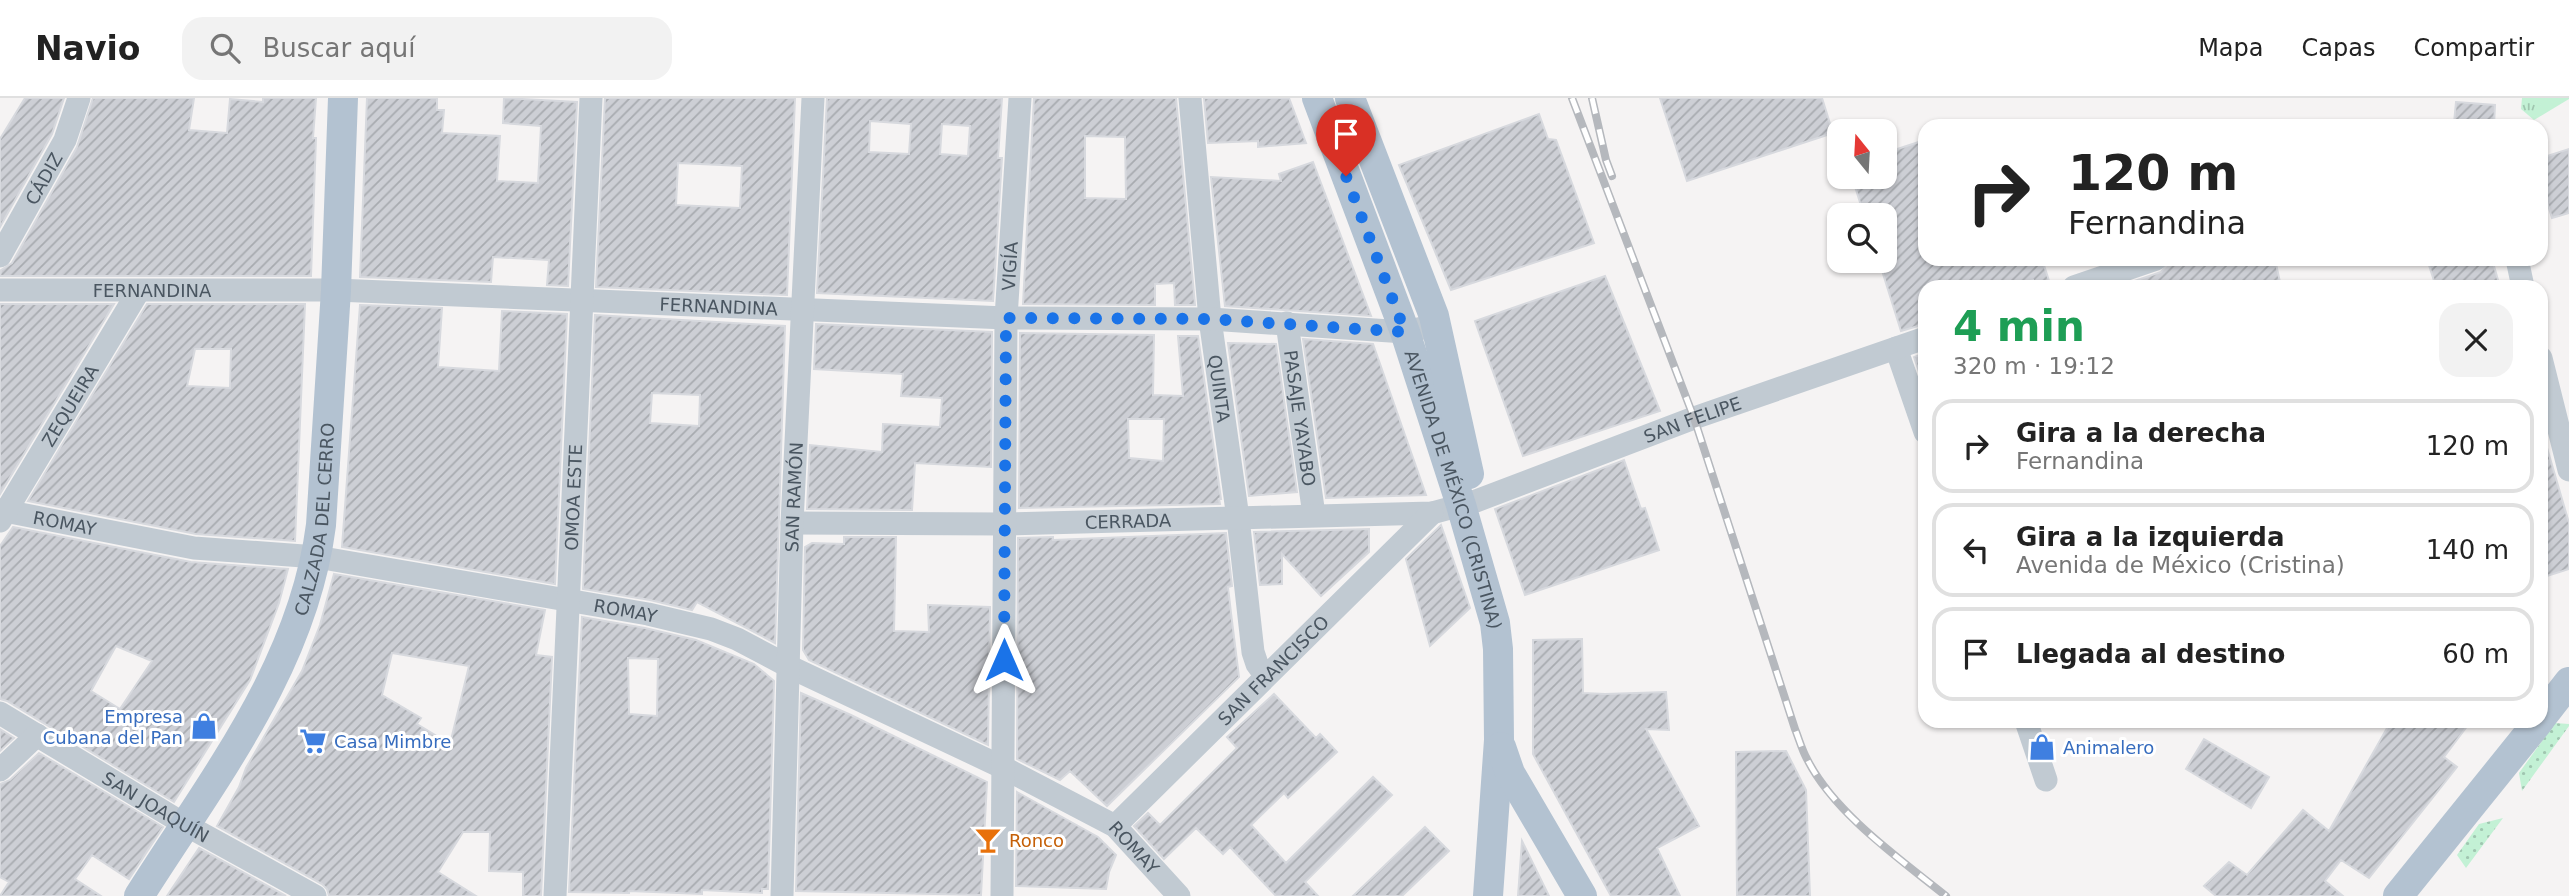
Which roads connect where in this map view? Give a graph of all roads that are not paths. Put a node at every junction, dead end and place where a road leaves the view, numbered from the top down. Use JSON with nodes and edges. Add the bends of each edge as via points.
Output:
{"nodes":[{"id":1,"x":79,"y":98,"type":"edge"},
{"id":2,"x":344,"y":98,"type":"edge"},
{"id":3,"x":591,"y":98,"type":"edge"},
{"id":4,"x":813,"y":98,"type":"edge"},
{"id":5,"x":1020,"y":98,"type":"edge"},
{"id":6,"x":1190,"y":98,"type":"edge"},
{"id":7,"x":1317,"y":98,"type":"edge"},
{"id":8,"x":1350,"y":98,"type":"edge"},
{"id":9,"x":0,"y":256,"type":"edge"},
{"id":10,"x":2136,"y":266,"type":"edge"},
{"id":11,"x":2094,"y":280,"type":"edge"},
{"id":12,"x":0,"y":290,"type":"edge"},
{"id":13,"x":336,"y":290,"type":"junction"},
{"id":14,"x":138,"y":292,"type":"junction"},
{"id":15,"x":580,"y":299,"type":"junction"},
{"id":16,"x":803,"y":309,"type":"junction"},
{"id":17,"x":1006,"y":318,"type":"junction"},
{"id":18,"x":1210,"y":319,"type":"junction"},
{"id":19,"x":1287,"y":323,"type":"junction"},
{"id":20,"x":1436,"y":325,"type":"junction"},
{"id":21,"x":1405,"y":332,"type":"junction"},
{"id":22,"x":1918,"y":340,"type":"edge"},
{"id":23,"x":1896,"y":348,"type":"junction"},
{"id":24,"x":2548,"y":386,"type":"edge"},
{"id":25,"x":1918,"y":412,"type":"edge"},
{"id":26,"x":2569,"y":470,"type":"edge"},
{"id":27,"x":1469,"y":503,"type":"junction"},
{"id":28,"x":1432,"y":513,"type":"junction"},
{"id":29,"x":2,"y":514,"type":"edge"},
{"id":30,"x":1314,"y":515,"type":"junction"},
{"id":31,"x":1238,"y":518,"type":"junction"},
{"id":32,"x":792,"y":523,"type":"junction"},
{"id":33,"x":1004,"y":524,"type":"junction"},
{"id":34,"x":317,"y":558,"type":"junction"},
{"id":35,"x":570,"y":602,"type":"junction"},
{"id":36,"x":790,"y":667,"type":"junction"},
{"id":37,"x":1265,"y":675,"type":"junction"},
{"id":38,"x":2569,"y":682,"type":"edge"},
{"id":39,"x":2548,"y":710,"type":"edge"},
{"id":40,"x":0,"y":713,"type":"edge"},
{"id":41,"x":2028,"y":728,"type":"edge"},
{"id":42,"x":2534,"y":728,"type":"edge"},
{"id":43,"x":37,"y":736,"type":"junction"},
{"id":44,"x":1499,"y":740,"type":"junction"},
{"id":45,"x":1004,"y":768,"type":"junction"},
{"id":46,"x":0,"y":770,"type":"edge"},
{"id":47,"x":1510,"y":773,"type":"junction"},
{"id":48,"x":2046,"y":780,"type":"dead end"},
{"id":49,"x":184,"y":824,"type":"junction"},
{"id":50,"x":1115,"y":826,"type":"junction"},
{"id":51,"x":139,"y":896,"type":"edge"},
{"id":52,"x":315,"y":896,"type":"edge"},
{"id":53,"x":555,"y":896,"type":"edge"},
{"id":54,"x":782,"y":896,"type":"edge"},
{"id":55,"x":1002,"y":896,"type":"edge"},
{"id":56,"x":1179,"y":896,"type":"edge"},
{"id":57,"x":1488,"y":896,"type":"edge"},
{"id":58,"x":1505,"y":896,"type":"edge"},
{"id":59,"x":1582,"y":896,"type":"edge"},
{"id":60,"x":2398,"y":896,"type":"edge"}],
"edges":[{"from":1,"to":9,"type":"street","name":"CÁDIZ","via":[[65,140]]},
{"from":2,"to":13,"type":"main road","name":"CALZADA DEL CERRO"},
{"from":3,"to":15,"type":"street","name":"OMOA ESTE"},
{"from":4,"to":16,"type":"street","name":"SAN RAMÓN"},
{"from":5,"to":17,"type":"street","name":"VIGÍA"},
{"from":6,"to":18,"type":"street","name":"QUINTA"},
{"from":7,"to":21,"type":"main road","name":"AVENIDA DE MÉXICO (CRISTINA)"},
{"from":8,"to":20,"type":"main road","name":"AVENIDA DE MÉXICO (CRISTINA)"},
{"from":10,"to":11,"type":"street"},
{"from":12,"to":14,"type":"street","name":"FERNANDINA"},
{"from":13,"to":14,"type":"street","name":"FERNANDINA"},
{"from":13,"to":15,"type":"street","name":"FERNANDINA"},
{"from":13,"to":34,"type":"main road","name":"CALZADA DEL CERRO"},
{"from":14,"to":29,"type":"street","name":"ZEQUEIRA"},
{"from":15,"to":16,"type":"street","name":"FERNANDINA"},
{"from":15,"to":35,"type":"street","name":"OMOA ESTE"},
{"from":16,"to":17,"type":"street","name":"FERNANDINA"},
{"from":16,"to":32,"type":"street","name":"SAN RAMÓN"},
{"from":17,"to":18,"type":"street","name":"FERNANDINA"},
{"from":17,"to":33,"type":"street","name":"VIGÍA"},
{"from":18,"to":19,"type":"street","name":"FERNANDINA"},
{"from":18,"to":31,"type":"street","name":"QUINTA"},
{"from":19,"to":21,"type":"street","name":"FERNANDINA"},
{"from":19,"to":30,"type":"street","name":"PASAJE YAYABO"},
{"from":20,"to":21,"type":"street","name":"FERNANDINA"},
{"from":20,"to":27,"type":"main road","name":"AVENIDA DE MÉXICO (CRISTINA)"},
{"from":21,"to":27,"type":"main road","name":"AVENIDA DE MÉXICO (CRISTINA)"},
{"from":22,"to":23,"type":"street","name":"SAN FELIPE"},
{"from":23,"to":25,"type":"street"},
{"from":23,"to":27,"type":"street","name":"SAN FELIPE"},
{"from":24,"to":26,"type":"street"},
{"from":27,"to":28,"type":"street","name":"CERRADA"},
{"from":27,"to":44,"type":"main road","name":"AVENIDA DE MÉXICO (CRISTINA)","via":[[1495,623]]},
{"from":27,"to":47,"type":"main road","name":"AVENIDA DE MÉXICO (CRISTINA)","via":[[1508,619],[1512,645]]},
{"from":28,"to":30,"type":"street","name":"CERRADA"},
{"from":28,"to":37,"type":"street","name":"SAN FRANCISCO"},
{"from":29,"to":34,"type":"street","name":"ROMAY","via":[[194,548]]},
{"from":30,"to":31,"type":"street","name":"CERRADA"},
{"from":31,"to":33,"type":"street","name":"CERRADA"},
{"from":31,"to":37,"type":"street","name":"QUINTA","via":[[1253,652]]},
{"from":32,"to":33,"type":"street","name":"CERRADA"},
{"from":32,"to":36,"type":"street","name":"SAN RAMÓN"},
{"from":33,"to":45,"type":"street","name":"VIGÍA"},
{"from":34,"to":35,"type":"street","name":"ROMAY"},
{"from":34,"to":49,"type":"main road","name":"CALZADA DEL CERRO","via":[[307,597],[275,676],[242,738]]},
{"from":35,"to":36,"type":"street","name":"ROMAY","via":[[698,625]]},
{"from":35,"to":53,"type":"street","name":"OMOA ESTE"},
{"from":36,"to":45,"type":"street","name":"ROMAY"},
{"from":36,"to":54,"type":"street","name":"SAN RAMÓN"},
{"from":37,"to":50,"type":"street","name":"SAN FRANCISCO"},
{"from":38,"to":39,"type":"main road"},
{"from":40,"to":43,"type":"street","name":"SAN JOAQUÍN"},
{"from":41,"to":48,"type":"street"},
{"from":42,"to":60,"type":"main road"},
{"from":43,"to":46,"type":"street"},
{"from":43,"to":49,"type":"street","name":"SAN JOAQUÍN"},
{"from":44,"to":47,"type":"main road"},
{"from":44,"to":57,"type":"main road","name":"AVENIDA DE MÉXICO (CRISTINA)"},
{"from":45,"to":50,"type":"street","name":"ROMAY"},
{"from":45,"to":55,"type":"street","name":"VIGÍA"},
{"from":47,"to":58,"type":"main road","name":"AVENIDA DE MÉXICO (CRISTINA)"},
{"from":47,"to":59,"type":"main road"},
{"from":49,"to":51,"type":"main road","name":"CALZADA DEL CERRO"},
{"from":49,"to":52,"type":"street","name":"SAN JOAQUÍN"},
{"from":50,"to":56,"type":"street","name":"ROMAY"}]}
